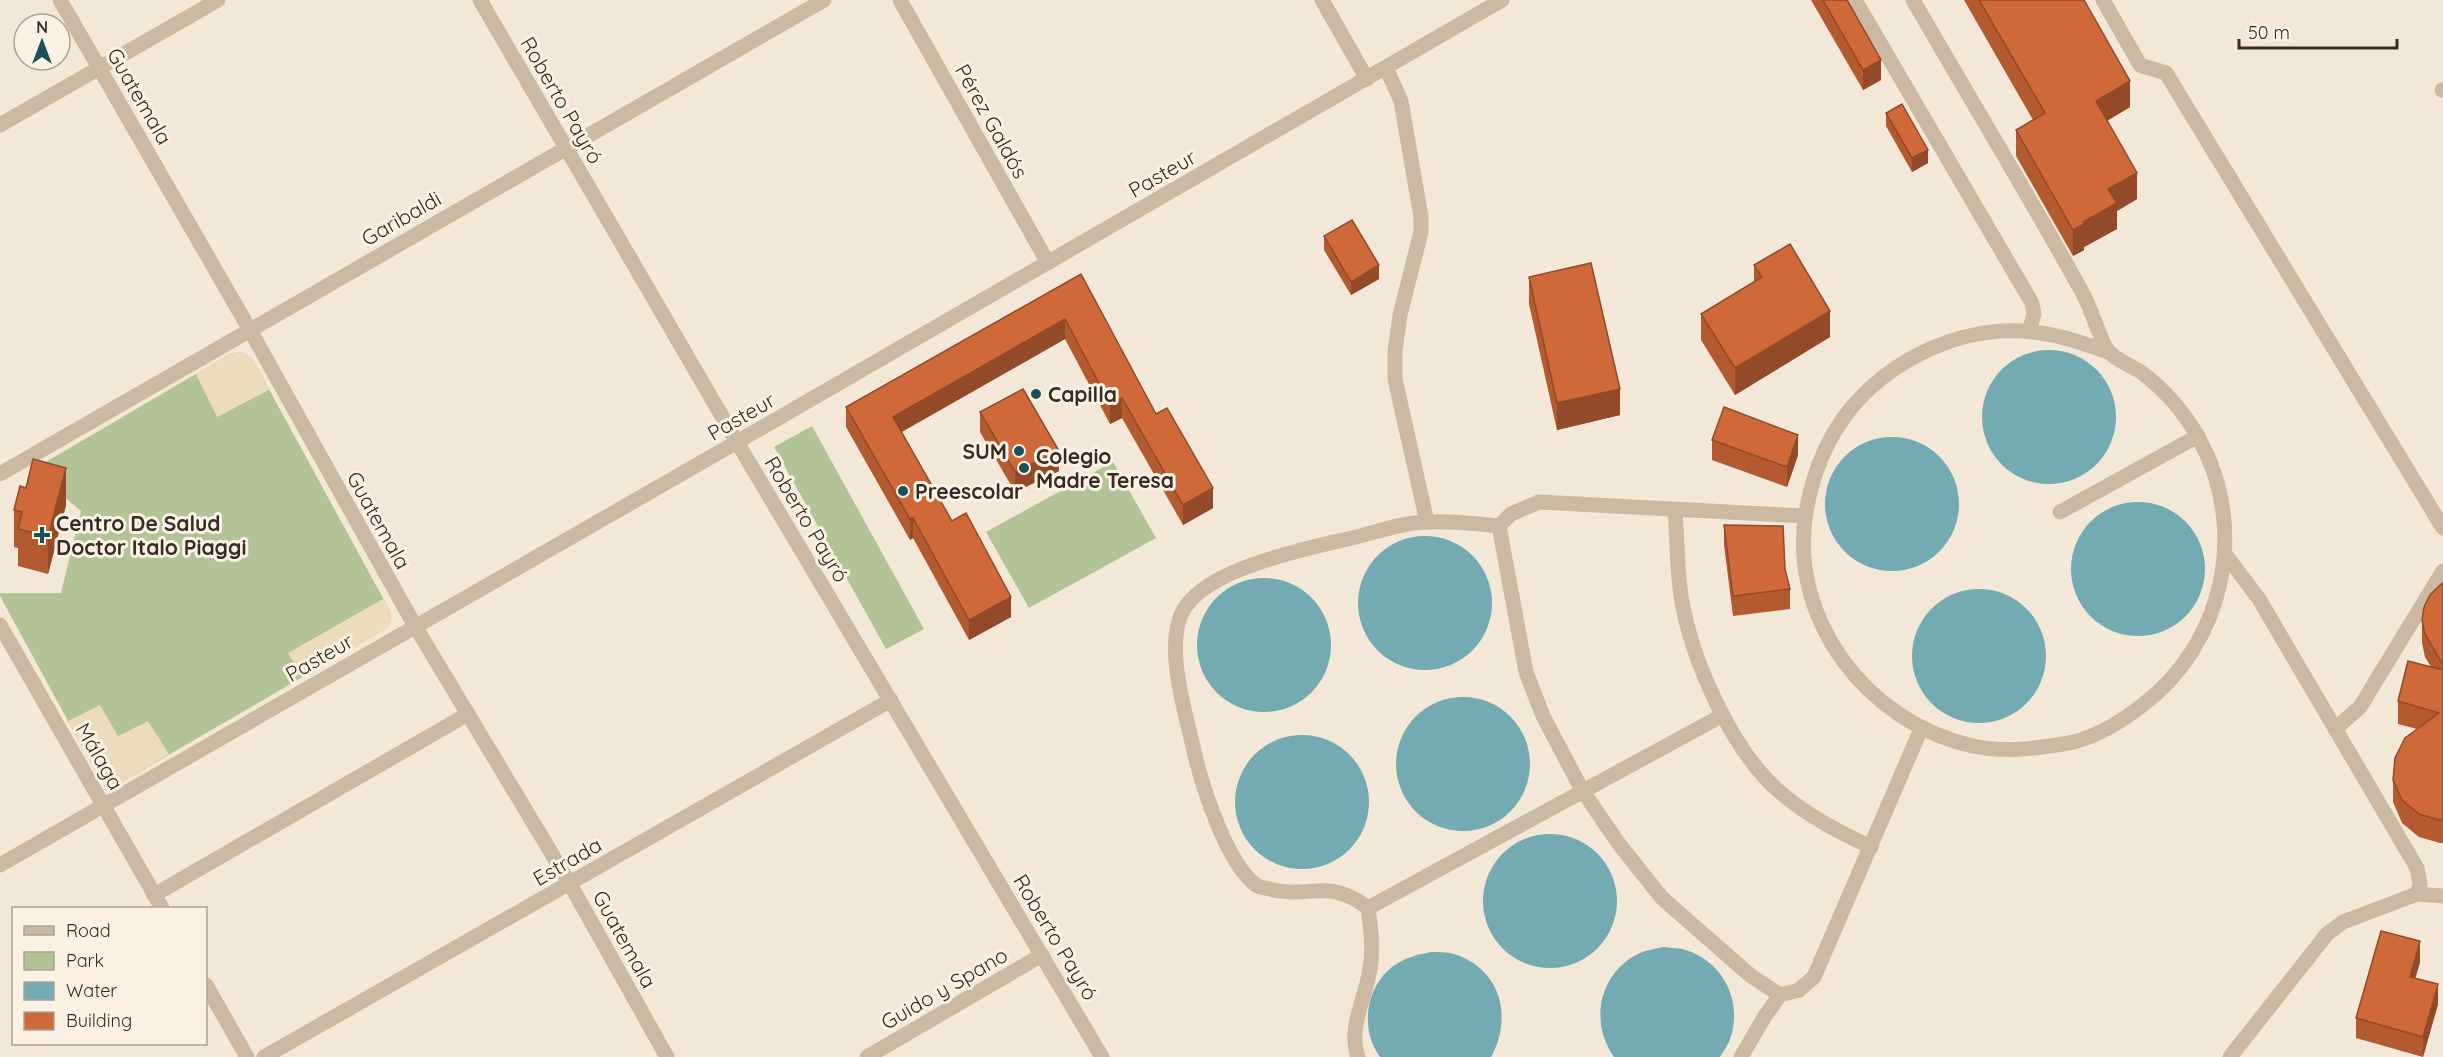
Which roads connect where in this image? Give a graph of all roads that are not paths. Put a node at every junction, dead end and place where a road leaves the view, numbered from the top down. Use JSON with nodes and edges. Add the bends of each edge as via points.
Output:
{"nodes":[{"id":1,"x":60,"y":0,"type":"edge"},
{"id":2,"x":218,"y":0,"type":"edge"},
{"id":3,"x":480,"y":0,"type":"edge"},
{"id":4,"x":824,"y":0,"type":"edge"},
{"id":5,"x":900,"y":0,"type":"edge"},
{"id":6,"x":1322,"y":0,"type":"edge"},
{"id":7,"x":1502,"y":0,"type":"edge"},
{"id":8,"x":1856,"y":0,"type":"edge"},
{"id":9,"x":1913,"y":0,"type":"edge"},
{"id":10,"x":2103,"y":0,"type":"edge"},
{"id":11,"x":99,"y":67,"type":"junction"},
{"id":12,"x":1386,"y":68,"type":"junction"},
{"id":13,"x":1367,"y":79,"type":"junction"},
{"id":14,"x":0,"y":125,"type":"edge"},
{"id":15,"x":566,"y":148,"type":"junction"},
{"id":16,"x":1048,"y":263,"type":"junction"},
{"id":17,"x":250,"y":330,"type":"junction"},
{"id":18,"x":2029,"y":331,"type":"junction"},
{"id":19,"x":2108,"y":352,"type":"junction"},
{"id":20,"x":2198,"y":436,"type":"junction"},
{"id":21,"x":737,"y":442,"type":"junction"},
{"id":22,"x":0,"y":474,"type":"edge"},
{"id":23,"x":1676,"y":510,"type":"junction"},
{"id":24,"x":2060,"y":513,"type":"dead end"},
{"id":25,"x":1805,"y":516,"type":"junction"},
{"id":26,"x":1426,"y":522,"type":"junction"},
{"id":27,"x":1499,"y":526,"type":"junction"},
{"id":28,"x":2443,"y":528,"type":"edge"},
{"id":29,"x":2225,"y":554,"type":"junction"},
{"id":30,"x":2443,"y":571,"type":"edge"},
{"id":31,"x":0,"y":626,"type":"edge"},
{"id":32,"x":415,"y":626,"type":"junction"},
{"id":33,"x":891,"y":700,"type":"junction"},
{"id":34,"x":468,"y":714,"type":"junction"},
{"id":35,"x":1723,"y":716,"type":"junction"},
{"id":36,"x":1922,"y":729,"type":"junction"},
{"id":37,"x":2335,"y":729,"type":"junction"},
{"id":38,"x":1582,"y":790,"type":"junction"},
{"id":39,"x":104,"y":805,"type":"junction"},
{"id":40,"x":1870,"y":847,"type":"junction"},
{"id":41,"x":0,"y":865,"type":"edge"},
{"id":42,"x":570,"y":884,"type":"junction"},
{"id":43,"x":2417,"y":894,"type":"junction"},
{"id":44,"x":2443,"y":896,"type":"edge"},
{"id":45,"x":158,"y":902,"type":"edge"},
{"id":46,"x":1368,"y":908,"type":"junction"},
{"id":47,"x":1042,"y":954,"type":"junction"},
{"id":48,"x":207,"y":987,"type":"edge"},
{"id":49,"x":1780,"y":995,"type":"junction"},
{"id":50,"x":247,"y":1057,"type":"edge"},
{"id":51,"x":264,"y":1057,"type":"edge"},
{"id":52,"x":667,"y":1057,"type":"edge"},
{"id":53,"x":867,"y":1057,"type":"edge"},
{"id":54,"x":1102,"y":1057,"type":"edge"},
{"id":55,"x":1358,"y":1057,"type":"edge"},
{"id":56,"x":1741,"y":1057,"type":"edge"},
{"id":57,"x":2229,"y":1057,"type":"edge"}],
"edges":[{"from":1,"to":11,"type":"street","name":"Guatemala"},
{"from":2,"to":11,"type":"street"},
{"from":3,"to":15,"type":"street","name":"Roberto Payró"},
{"from":4,"to":15,"type":"street","name":"Garibaldi"},
{"from":5,"to":16,"type":"street","name":"Pérez Galdós"},
{"from":6,"to":13,"type":"street"},
{"from":7,"to":12,"type":"street","name":"Pasteur"},
{"from":8,"to":18,"type":"street","via":[[2032,303],[2034,314]]},
{"from":9,"to":19,"type":"street","via":[[2084,296]]},
{"from":10,"to":28,"type":"street","via":[[2140,64],[2166,73]]},
{"from":11,"to":14,"type":"street"},
{"from":11,"to":17,"type":"street","name":"Guatemala"},
{"from":12,"to":13,"type":"street","name":"Pasteur"},
{"from":12,"to":26,"type":"street","via":[[1401,101],[1421,217],[1421,232],[1400,315],[1395,379]]},
{"from":13,"to":16,"type":"street","name":"Pasteur"},
{"from":15,"to":17,"type":"street","name":"Garibaldi"},
{"from":15,"to":21,"type":"street","name":"Roberto Payró"},
{"from":16,"to":21,"type":"street","name":"Pasteur"},
{"from":17,"to":22,"type":"street","name":"Garibaldi"},
{"from":17,"to":32,"type":"street","name":"Guatemala"},
{"from":18,"to":19,"type":"street","via":[[2069,338]]},
{"from":18,"to":25,"type":"street","via":[[1983,333],[1939,345],[1898,365],[1863,395],[1835,431],[1815,472]]},
{"from":19,"to":20,"type":"street","via":[[2143,374],[2174,402]]},
{"from":20,"to":24,"type":"street"},
{"from":20,"to":29,"type":"street","via":[[2215,474],[2222,503]]},
{"from":21,"to":32,"type":"street","name":"Pasteur"},
{"from":21,"to":33,"type":"street","name":"Roberto Payró"},
{"from":23,"to":25,"type":"street"},
{"from":23,"to":27,"type":"street","via":[[1539,502],[1511,514]]},
{"from":23,"to":35,"type":"street","via":[[1683,607],[1694,650]]},
{"from":25,"to":36,"type":"street","via":[[1805,568],[1818,618],[1843,663],[1878,701]]},
{"from":26,"to":27,"type":"street"},
{"from":26,"to":46,"type":"street","via":[[1297,551],[1240,569],[1205,588],[1184,609],[1177,628],[1178,673],[1201,783],[1236,863],[1257,886],[1286,892],[1324,890],[1352,896]]},
{"from":27,"to":38,"type":"street","via":[[1526,672],[1543,716]]},
{"from":29,"to":36,"type":"street","via":[[2216,605],[2194,652],[2162,692],[2120,722],[2073,743],[2022,751],[1970,746]]},
{"from":29,"to":37,"type":"street","via":[[2259,599]]},
{"from":30,"to":37,"type":"street","via":[[2360,707]]},
{"from":31,"to":39,"type":"street","name":"Málaga"},
{"from":32,"to":34,"type":"street","name":"Guatemala"},
{"from":32,"to":39,"type":"street","name":"Pasteur"},
{"from":33,"to":42,"type":"street","name":"Estrada"},
{"from":33,"to":47,"type":"street","name":"Roberto Payró"},
{"from":34,"to":42,"type":"street","name":"Guatemala"},
{"from":34,"to":45,"type":"street"},
{"from":35,"to":38,"type":"street"},
{"from":35,"to":40,"type":"street","via":[[1753,764],[1779,792],[1832,828]]},
{"from":36,"to":40,"type":"street"},
{"from":37,"to":43,"type":"street","via":[[2417,868]]},
{"from":38,"to":46,"type":"street"},
{"from":38,"to":49,"type":"street","via":[[1662,898],[1751,976]]},
{"from":39,"to":41,"type":"street","name":"Pasteur"},
{"from":39,"to":45,"type":"street","name":"Málaga"},
{"from":40,"to":49,"type":"street","via":[[1814,977],[1799,990]]},
{"from":42,"to":51,"type":"street","name":"Estrada"},
{"from":42,"to":52,"type":"street","name":"Guatemala"},
{"from":43,"to":44,"type":"street"},
{"from":43,"to":57,"type":"street","via":[[2343,921],[2327,934]]},
{"from":46,"to":55,"type":"street","via":[[1372,938],[1370,972],[1355,1028]]},
{"from":47,"to":53,"type":"street","name":"Guido y Spano"},
{"from":47,"to":54,"type":"street","name":"Roberto Payró"},
{"from":48,"to":50,"type":"street"},
{"from":49,"to":56,"type":"street"}]}
